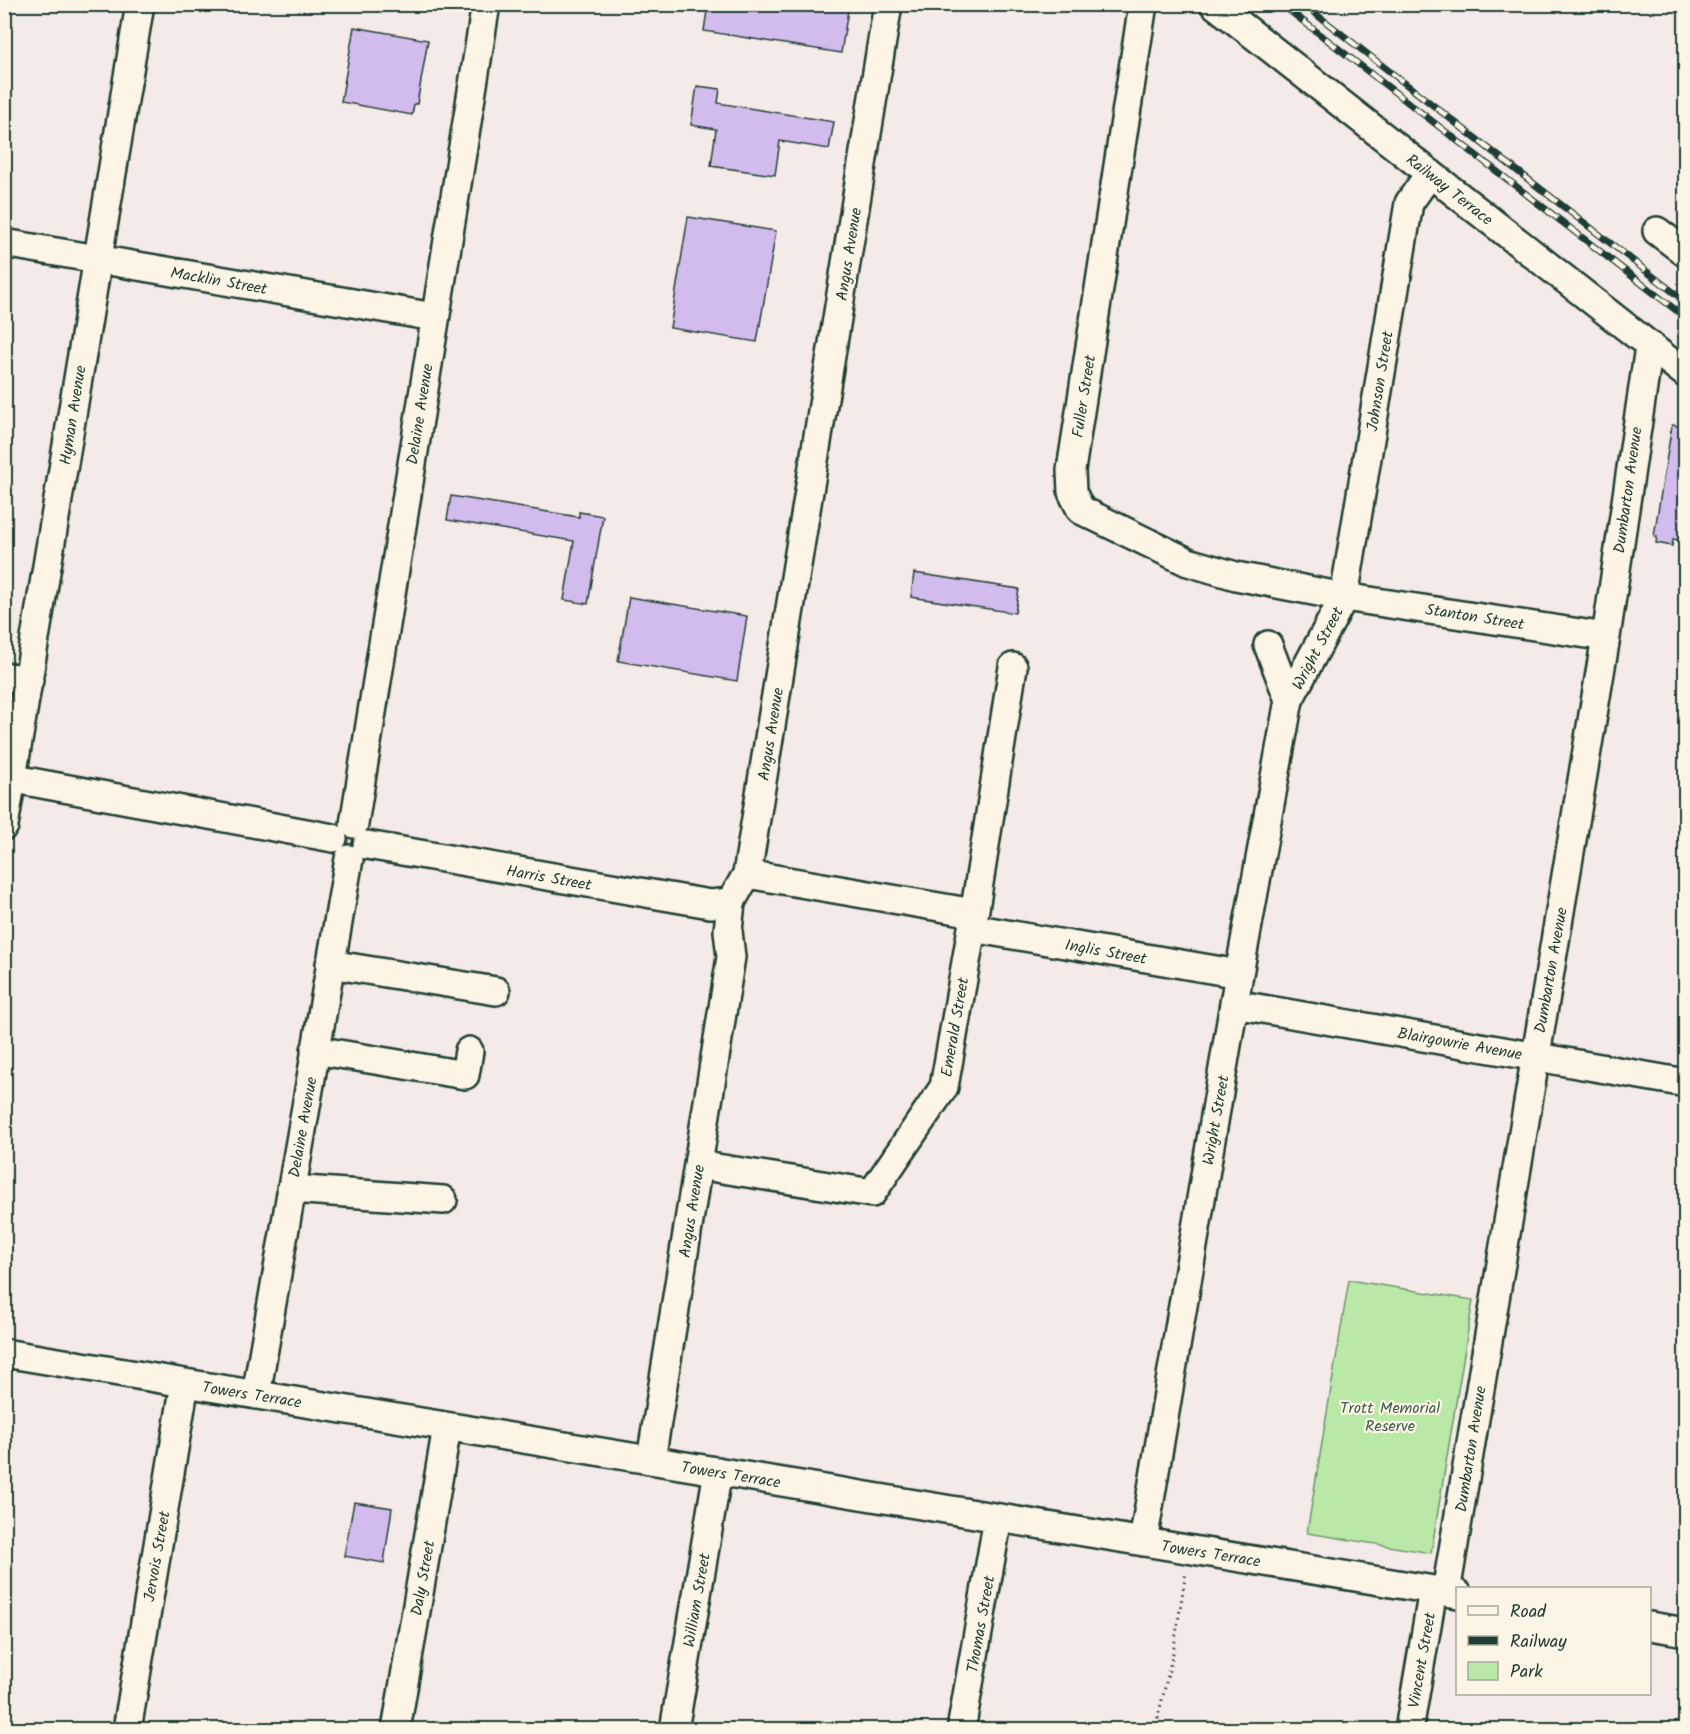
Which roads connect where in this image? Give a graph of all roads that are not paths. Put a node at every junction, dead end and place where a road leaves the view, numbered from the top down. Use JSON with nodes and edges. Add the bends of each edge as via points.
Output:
{"nodes":[{"id":1,"x":140,"y":4,"type":"edge"},
{"id":2,"x":486,"y":4,"type":"edge"},
{"id":3,"x":888,"y":4,"type":"edge"},
{"id":4,"x":1143,"y":4,"type":"edge"},
{"id":5,"x":1214,"y":4,"type":"edge"},
{"id":6,"x":1430,"y":173,"type":"junction"},
{"id":7,"x":1657,"y":231,"type":"dead end"},
{"id":8,"x":4,"y":243,"type":"edge"},
{"id":9,"x":1686,"y":253,"type":"edge"},
{"id":10,"x":98,"y":259,"type":"junction"},
{"id":11,"x":434,"y":317,"type":"junction"},
{"id":12,"x":1649,"y":347,"type":"junction"},
{"id":13,"x":1686,"y":374,"type":"edge"},
{"id":14,"x":1344,"y":597,"type":"junction"},
{"id":15,"x":1606,"y":636,"type":"junction"},
{"id":16,"x":1268,"y":645,"type":"dead end"},
{"id":17,"x":1012,"y":667,"type":"dead end"},
{"id":18,"x":17,"y":678,"type":"edge"},
{"id":19,"x":1289,"y":700,"type":"junction"},
{"id":20,"x":8,"y":777,"type":"edge"},
{"id":21,"x":4,"y":826,"type":"edge"},
{"id":22,"x":351,"y":842,"type":"junction"},
{"id":23,"x":747,"y":874,"type":"junction"},
{"id":24,"x":732,"y":902,"type":"junction"},
{"id":25,"x":973,"y":921,"type":"junction"},
{"id":26,"x":330,"y":964,"type":"junction"},
{"id":27,"x":1239,"y":974,"type":"junction"},
{"id":28,"x":496,"y":991,"type":"dead end"},
{"id":29,"x":1234,"y":1004,"type":"junction"},
{"id":30,"x":315,"y":1050,"type":"junction"},
{"id":31,"x":469,"y":1051,"type":"dead end"},
{"id":32,"x":1535,"y":1056,"type":"junction"},
{"id":33,"x":1686,"y":1083,"type":"edge"},
{"id":34,"x":698,"y":1165,"type":"junction"},
{"id":35,"x":291,"y":1189,"type":"junction"},
{"id":36,"x":443,"y":1200,"type":"dead end"},
{"id":37,"x":4,"y":1353,"type":"edge"},
{"id":38,"x":185,"y":1383,"type":"junction"},
{"id":39,"x":256,"y":1395,"type":"junction"},
{"id":40,"x":447,"y":1426,"type":"junction"},
{"id":41,"x":651,"y":1460,"type":"junction"},
{"id":42,"x":718,"y":1471,"type":"junction"},
{"id":43,"x":998,"y":1518,"type":"junction"},
{"id":44,"x":1143,"y":1542,"type":"junction"},
{"id":45,"x":1445,"y":1592,"type":"edge"},
{"id":46,"x":1651,"y":1626,"type":"edge"},
{"id":47,"x":1686,"y":1632,"type":"edge"},
{"id":48,"x":127,"y":1730,"type":"edge"},
{"id":49,"x":396,"y":1730,"type":"edge"},
{"id":50,"x":674,"y":1730,"type":"edge"},
{"id":51,"x":961,"y":1730,"type":"edge"},
{"id":52,"x":1409,"y":1730,"type":"edge"}],
"edges":[{"from":1,"to":10,"type":"street","name":"Hyman Avenue"},
{"from":2,"to":11,"type":"street","name":"Delaine Avenue"},
{"from":3,"to":23,"type":"street","name":"Angus Avenue"},
{"from":4,"to":14,"type":"street","name":"Fuller Street","via":[[1071,470],[1072,492],[1081,510],[1188,562],[1236,576]]},
{"from":5,"to":6,"type":"street","name":"Railway Terrace"},
{"from":6,"to":12,"type":"street","name":"Railway Terrace"},
{"from":6,"to":14,"type":"street","name":"Johnson Street","via":[[1409,203]]},
{"from":7,"to":9,"type":"street"},
{"from":8,"to":10,"type":"street","name":"Macklin Street"},
{"from":10,"to":11,"type":"street","name":"Macklin Street"},
{"from":10,"to":18,"type":"street","name":"Hyman Avenue"},
{"from":11,"to":22,"type":"street","name":"Delaine Avenue"},
{"from":12,"to":13,"type":"street","name":"Railway Terrace"},
{"from":12,"to":15,"type":"street","name":"Dumbarton Avenue"},
{"from":14,"to":15,"type":"street","name":"Stanton Street"},
{"from":14,"to":19,"type":"street","name":"Wright Street"},
{"from":15,"to":32,"type":"street","name":"Dumbarton Avenue"},
{"from":16,"to":19,"type":"street","name":"Wright Street"},
{"from":17,"to":25,"type":"street","name":"Emerald Street"},
{"from":18,"to":20,"type":"street","name":"Hyman Avenue"},
{"from":19,"to":27,"type":"street","name":"Wright Street"},
{"from":20,"to":21,"type":"street","name":"Hyman Avenue"},
{"from":20,"to":22,"type":"street","name":"Harris Street"},
{"from":22,"to":24,"type":"street","name":"Harris Street","via":[[710,904]]},
{"from":22,"to":26,"type":"street","name":"Delaine Avenue"},
{"from":23,"to":24,"type":"street","name":"Angus Avenue"},
{"from":23,"to":25,"type":"street","name":"Inglis Street"},
{"from":24,"to":34,"type":"street","name":"Angus Avenue","via":[[728,931],[731,957]]},
{"from":25,"to":27,"type":"street","name":"Inglis Street"},
{"from":25,"to":34,"type":"street","name":"Emerald Street","via":[[944,1087],[872,1193]]},
{"from":26,"to":28,"type":"street"},
{"from":26,"to":30,"type":"street","name":"Delaine Avenue"},
{"from":27,"to":29,"type":"street","name":"Wright Street"},
{"from":29,"to":32,"type":"street","name":"Blairgowrie Avenue"},
{"from":29,"to":44,"type":"street","name":"Wright Street"},
{"from":30,"to":31,"type":"street","via":[[465,1075]]},
{"from":30,"to":35,"type":"street","name":"Delaine Avenue"},
{"from":32,"to":33,"type":"street","name":"Blairgowrie Avenue"},
{"from":32,"to":45,"type":"street","name":"Dumbarton Avenue"},
{"from":34,"to":41,"type":"street","name":"Angus Avenue"},
{"from":35,"to":36,"type":"street"},
{"from":35,"to":39,"type":"street","name":"Delaine Avenue"},
{"from":37,"to":38,"type":"street","name":"Towers Terrace"},
{"from":38,"to":39,"type":"street","name":"Towers Terrace"},
{"from":38,"to":48,"type":"street","name":"Jervois Street"},
{"from":39,"to":40,"type":"street","name":"Towers Terrace"},
{"from":40,"to":41,"type":"street","name":"Towers Terrace"},
{"from":40,"to":49,"type":"street","name":"Daly Street"},
{"from":41,"to":42,"type":"street","name":"Towers Terrace"},
{"from":42,"to":43,"type":"street","name":"Towers Terrace"},
{"from":42,"to":50,"type":"street","name":"William Street"},
{"from":43,"to":44,"type":"street","name":"Towers Terrace"},
{"from":43,"to":51,"type":"street","name":"Thomas Street"},
{"from":44,"to":45,"type":"street","name":"Towers Terrace"},
{"from":45,"to":52,"type":"street","name":"Vincent Street"},
{"from":46,"to":47,"type":"street"}]}
